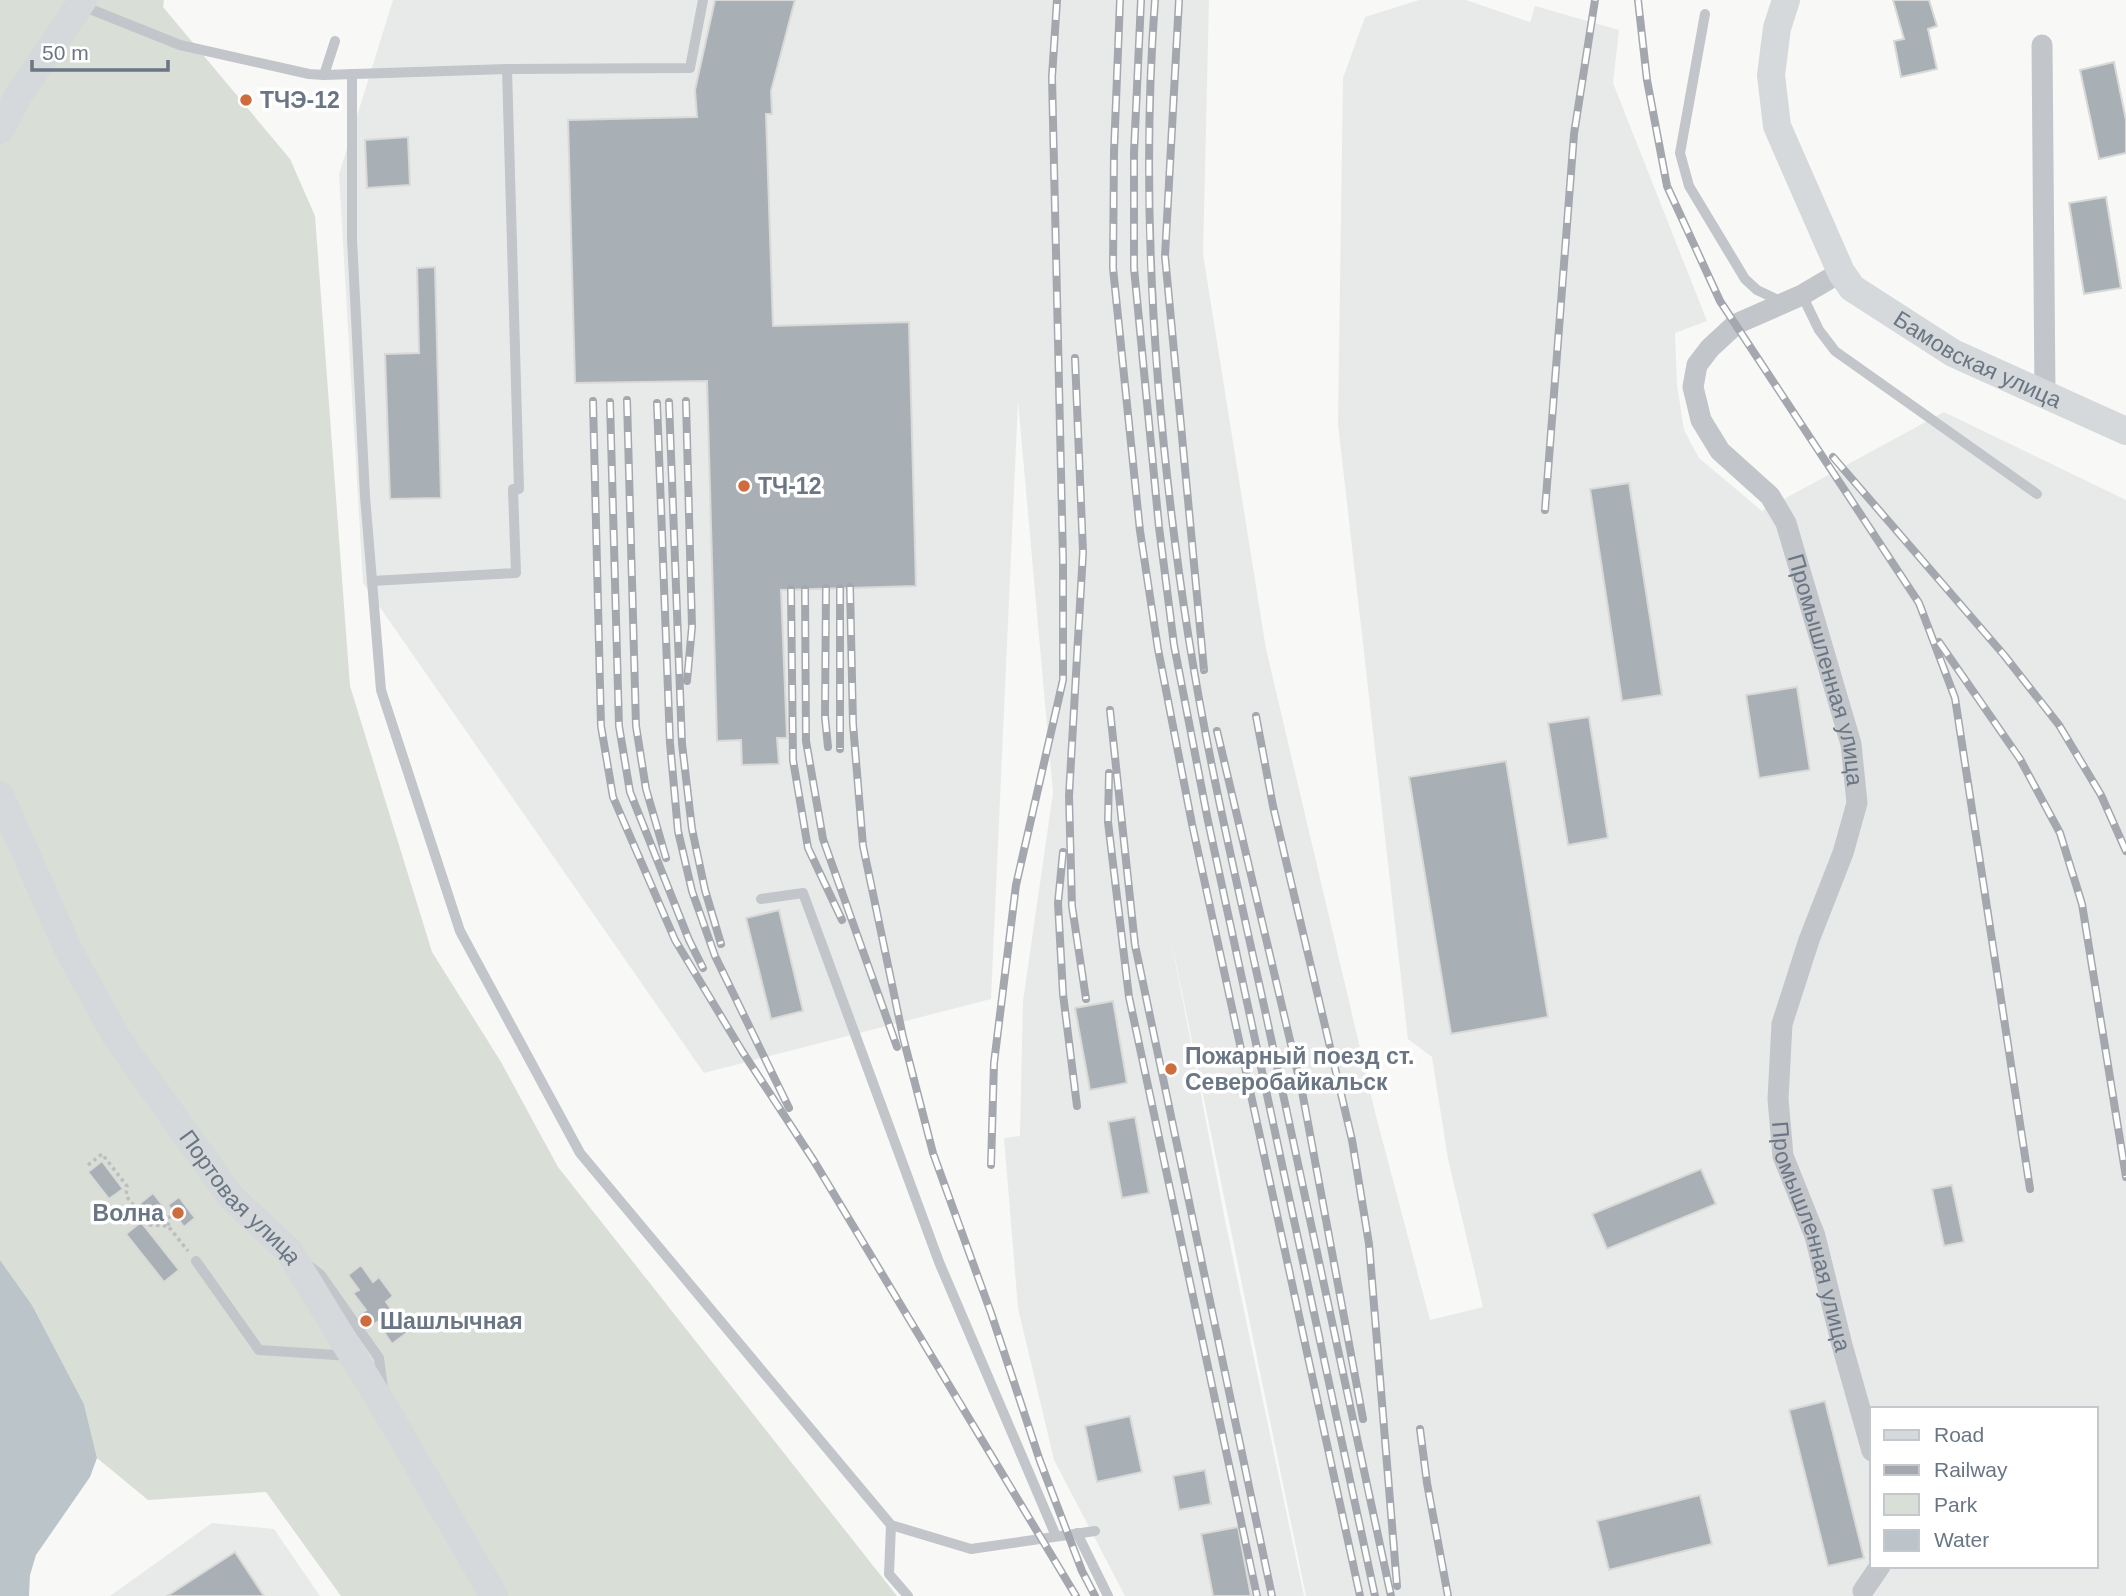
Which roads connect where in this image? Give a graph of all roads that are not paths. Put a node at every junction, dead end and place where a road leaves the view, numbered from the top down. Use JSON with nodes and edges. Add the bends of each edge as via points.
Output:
{"nodes":[{"id":1,"x":703,"y":0,"type":"edge"},
{"id":2,"x":1786,"y":0,"type":"edge"},
{"id":3,"x":82,"y":2,"type":"edge"},
{"id":4,"x":1704,"y":14,"type":"dead end"},
{"id":5,"x":335,"y":41,"type":"dead end"},
{"id":6,"x":2042,"y":45,"type":"dead end"},
{"id":7,"x":507,"y":69,"type":"junction"},
{"id":8,"x":352,"y":74,"type":"junction"},
{"id":9,"x":324,"y":75,"type":"junction"},
{"id":10,"x":0,"y":130,"type":"edge"},
{"id":11,"x":1841,"y":272,"type":"junction"},
{"id":12,"x":1793,"y":299,"type":"junction"},
{"id":13,"x":2045,"y":394,"type":"junction"},
{"id":14,"x":2126,"y":431,"type":"edge"},
{"id":15,"x":2037,"y":494,"type":"dead end"},
{"id":16,"x":372,"y":580,"type":"junction"},
{"id":17,"x":0,"y":795,"type":"edge"},
{"id":18,"x":761,"y":899,"type":"dead end"},
{"id":19,"x":289,"y":1251,"type":"junction"},
{"id":20,"x":196,"y":1261,"type":"road end"},
{"id":21,"x":354,"y":1356,"type":"junction"},
{"id":22,"x":386,"y":1410,"type":"junction"},
{"id":23,"x":1870,"y":1444,"type":"edge"},
{"id":24,"x":891,"y":1525,"type":"junction"},
{"id":25,"x":1095,"y":1531,"type":"dead end"},
{"id":26,"x":1077,"y":1534,"type":"junction"},
{"id":27,"x":1056,"y":1536,"type":"junction"},
{"id":28,"x":1880,"y":1568,"type":"edge"},
{"id":29,"x":1863,"y":1591,"type":"dead end"},
{"id":30,"x":494,"y":1596,"type":"edge"},
{"id":31,"x":908,"y":1596,"type":"edge"},
{"id":32,"x":1108,"y":1596,"type":"edge"}],
"edges":[{"from":1,"to":7,"type":"lane","via":[[690,68]]},
{"from":2,"to":11,"type":"main road","via":[[1771,75],[1777,126]]},
{"from":3,"to":9,"type":"lane","via":[[180,46]]},
{"from":3,"to":10,"type":"main road"},
{"from":4,"to":12,"type":"lane","via":[[1680,153],[1689,187],[1745,279],[1756,290]]},
{"from":5,"to":9,"type":"lane"},
{"from":6,"to":13,"type":"street"},
{"from":7,"to":8,"type":"lane"},
{"from":7,"to":16,"type":"lane","via":[[519,489],[513,489],[516,573]]},
{"from":8,"to":9,"type":"lane"},
{"from":8,"to":16,"type":"lane","via":[[353,252]]},
{"from":11,"to":12,"type":"street","name":"Промышленная улица"},
{"from":11,"to":13,"type":"main road","name":"Бамовская улица","via":[[1852,288],[1953,353]]},
{"from":12,"to":15,"type":"lane","via":[[1835,351]]},
{"from":12,"to":23,"type":"street","name":"Промышленная улица","via":[[1736,324],[1697,365],[1693,387],[1701,420],[1720,451],[1770,496],[1786,523],[1851,744],[1857,803],[1782,1024],[1778,1099],[1783,1156],[1815,1236]]},
{"from":13,"to":14,"type":"main road","name":"Бамовская улица"},
{"from":16,"to":24,"type":"lane","via":[[381,690],[460,931],[580,1153]]},
{"from":17,"to":19,"type":"main road","name":"Портовая улица","via":[[68,948],[117,1038],[231,1196]]},
{"from":18,"to":27,"type":"lane","via":[[803,893],[939,1262]]},
{"from":19,"to":21,"type":"main road","name":"Портовая улица"},
{"from":19,"to":22,"type":"lane","via":[[321,1275],[379,1358]]},
{"from":20,"to":21,"type":"lane","via":[[259,1350]]},
{"from":21,"to":22,"type":"main road","name":"Портовая улица"},
{"from":22,"to":30,"type":"main road","name":"Портовая улица"},
{"from":24,"to":27,"type":"lane","via":[[971,1549]]},
{"from":24,"to":31,"type":"lane","via":[[889,1574]]},
{"from":25,"to":26,"type":"lane"},
{"from":26,"to":27,"type":"lane"},
{"from":26,"to":32,"type":"lane"},
{"from":28,"to":29,"type":"street"}]}
